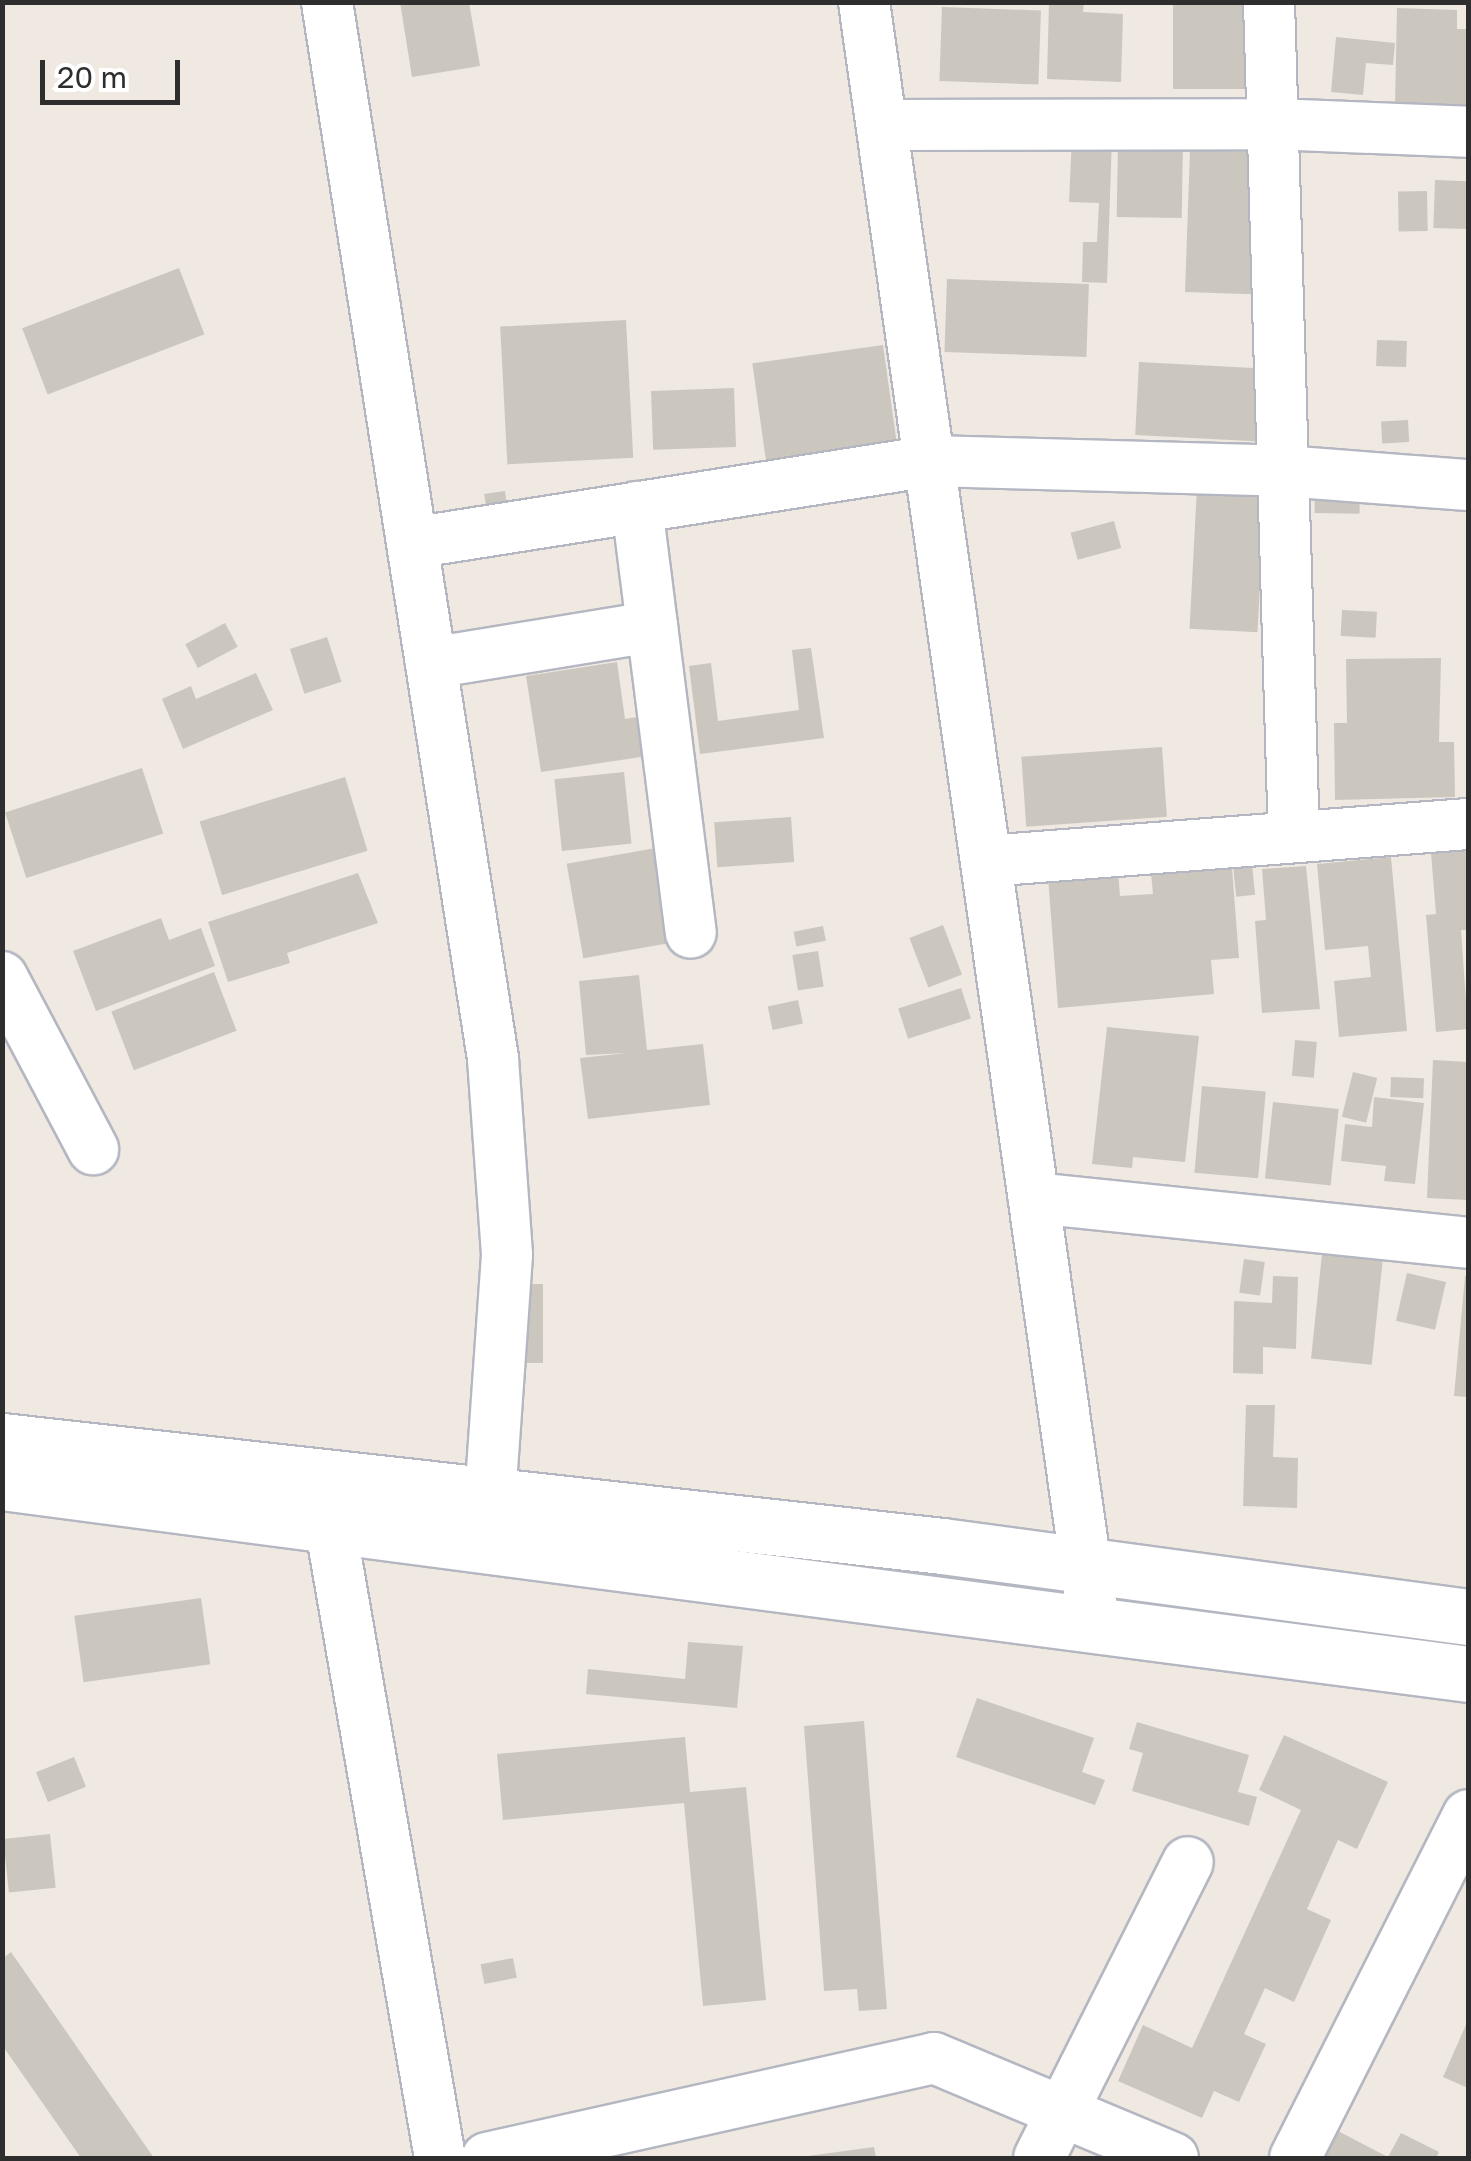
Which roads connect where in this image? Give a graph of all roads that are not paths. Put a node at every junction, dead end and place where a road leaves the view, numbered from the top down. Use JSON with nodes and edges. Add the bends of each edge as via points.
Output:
{"nodes":[{"id":1,"x":328,"y":2,"type":"edge"},
{"id":2,"x":864,"y":2,"type":"edge"},
{"id":3,"x":1270,"y":2,"type":"edge"},
{"id":4,"x":1273,"y":124,"type":"junction"},
{"id":5,"x":882,"y":125,"type":"junction"},
{"id":6,"x":1468,"y":132,"type":"edge"},
{"id":7,"x":931,"y":461,"type":"junction"},
{"id":8,"x":1284,"y":472,"type":"junction"},
{"id":9,"x":1468,"y":485,"type":"edge"},
{"id":10,"x":637,"y":508,"type":"junction"},
{"id":11,"x":412,"y":542,"type":"junction"},
{"id":12,"x":652,"y":628,"type":"junction"},
{"id":13,"x":432,"y":663,"type":"junction"},
{"id":14,"x":1468,"y":824,"type":"edge"},
{"id":15,"x":1294,"y":837,"type":"junction"},
{"id":16,"x":987,"y":861,"type":"junction"},
{"id":17,"x":691,"y":933,"type":"dead end"},
{"id":18,"x":2,"y":977,"type":"edge"},
{"id":19,"x":92,"y":1149,"type":"dead end"},
{"id":20,"x":1034,"y":1198,"type":"junction"},
{"id":21,"x":1468,"y":1243,"type":"edge"},
{"id":22,"x":2,"y":1441,"type":"edge"},
{"id":23,"x":2,"y":1482,"type":"edge"},
{"id":24,"x":490,"y":1496,"type":"junction"},
{"id":25,"x":326,"y":1501,"type":"junction"},
{"id":26,"x":1085,"y":1566,"type":"junction"},
{"id":27,"x":1468,"y":1617,"type":"edge"},
{"id":28,"x":1094,"y":1625,"type":"junction"},
{"id":29,"x":1468,"y":1674,"type":"edge"},
{"id":30,"x":1468,"y":1815,"type":"edge"},
{"id":31,"x":1188,"y":1862,"type":"dead end"},
{"id":32,"x":1064,"y":2113,"type":"junction"},
{"id":33,"x":440,"y":2158,"type":"edge"},
{"id":34,"x":487,"y":2158,"type":"edge"},
{"id":35,"x":1039,"y":2158,"type":"edge"},
{"id":36,"x":1172,"y":2158,"type":"edge"},
{"id":37,"x":1296,"y":2158,"type":"edge"}],
"edges":[{"from":1,"to":11,"type":"street"},
{"from":2,"to":5,"type":"street"},
{"from":3,"to":4,"type":"street"},
{"from":4,"to":5,"type":"street"},
{"from":4,"to":6,"type":"street"},
{"from":4,"to":8,"type":"street"},
{"from":5,"to":7,"type":"street"},
{"from":7,"to":8,"type":"street"},
{"from":7,"to":10,"type":"street"},
{"from":7,"to":16,"type":"street"},
{"from":8,"to":9,"type":"street"},
{"from":8,"to":15,"type":"street"},
{"from":10,"to":11,"type":"street"},
{"from":10,"to":12,"type":"street"},
{"from":11,"to":13,"type":"street"},
{"from":12,"to":13,"type":"street"},
{"from":12,"to":17,"type":"street"},
{"from":13,"to":24,"type":"street","via":[[493,1059],[502,1176],[507,1254]]},
{"from":14,"to":15,"type":"street"},
{"from":15,"to":16,"type":"street"},
{"from":16,"to":20,"type":"street"},
{"from":18,"to":19,"type":"street"},
{"from":20,"to":21,"type":"street"},
{"from":20,"to":26,"type":"street"},
{"from":22,"to":25,"type":"street"},
{"from":23,"to":25,"type":"street"},
{"from":24,"to":25,"type":"street"},
{"from":24,"to":26,"type":"street"},
{"from":25,"to":28,"type":"street"},
{"from":25,"to":33,"type":"street"},
{"from":26,"to":27,"type":"street"},
{"from":26,"to":28,"type":"street"},
{"from":28,"to":29,"type":"street"},
{"from":30,"to":37,"type":"street"},
{"from":31,"to":32,"type":"street"},
{"from":32,"to":34,"type":"street","via":[[934,2058]]},
{"from":32,"to":35,"type":"street"},
{"from":32,"to":36,"type":"street"}]}
